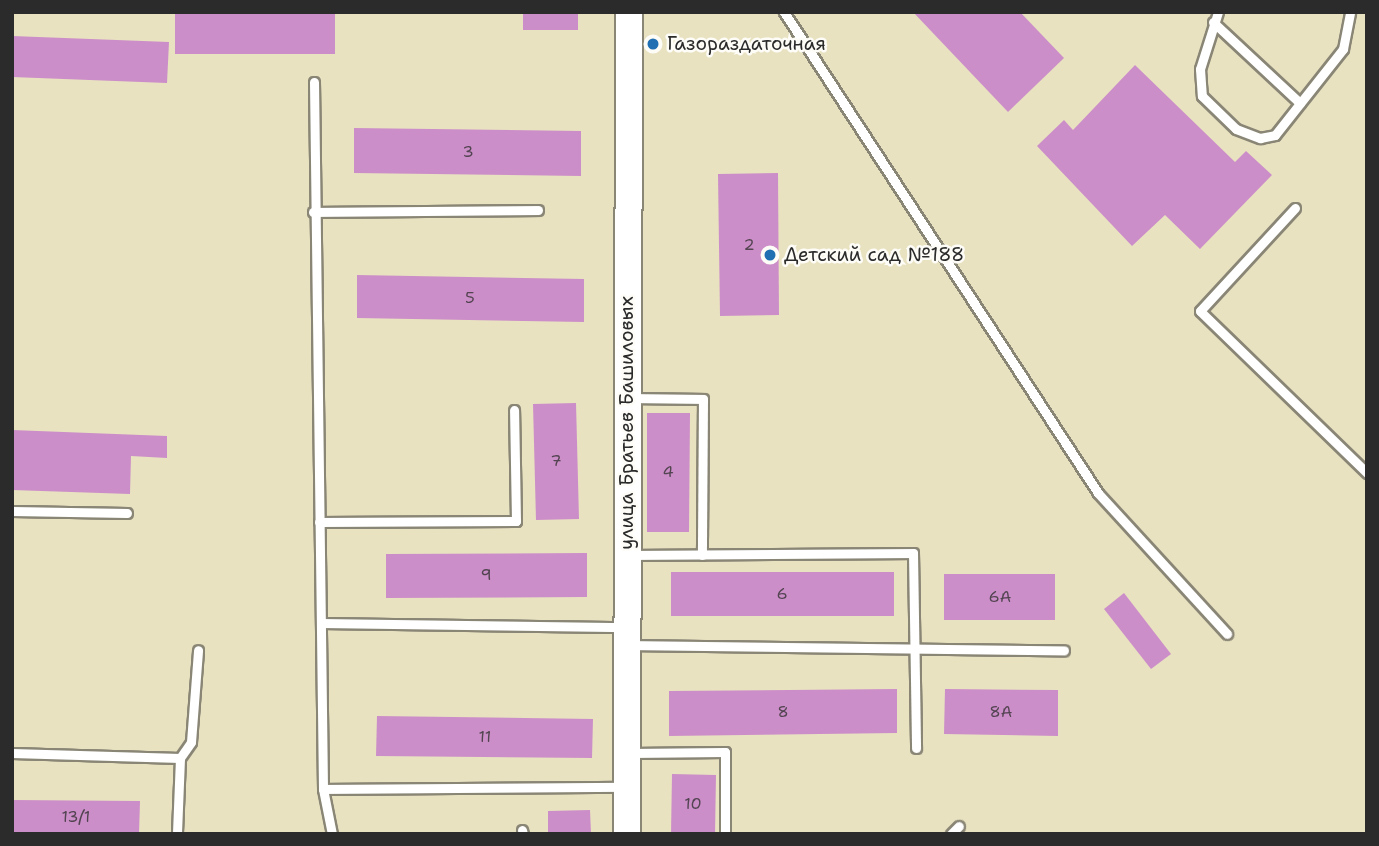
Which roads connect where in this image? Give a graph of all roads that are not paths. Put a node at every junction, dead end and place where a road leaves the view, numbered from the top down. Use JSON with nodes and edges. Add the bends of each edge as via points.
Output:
{"nodes":[{"id":1,"x":629,"y":12,"type":"edge"},
{"id":2,"x":784,"y":12,"type":"edge"},
{"id":3,"x":798,"y":12,"type":"edge"},
{"id":4,"x":1350,"y":12,"type":"edge"},
{"id":5,"x":1216,"y":17,"type":"edge"},
{"id":6,"x":790,"y":22,"type":"junction"},
{"id":7,"x":314,"y":82,"type":"dead end"},
{"id":8,"x":1300,"y":103,"type":"junction"},
{"id":9,"x":1295,"y":208,"type":"dead end"},
{"id":10,"x":538,"y":211,"type":"dead end"},
{"id":11,"x":313,"y":212,"type":"junction"},
{"id":12,"x":626,"y":398,"type":"junction"},
{"id":13,"x":514,"y":410,"type":"dead end"},
{"id":14,"x":1367,"y":473,"type":"edge"},
{"id":15,"x":12,"y":511,"type":"edge"},
{"id":16,"x":127,"y":513,"type":"dead end"},
{"id":17,"x":319,"y":523,"type":"junction"},
{"id":18,"x":626,"y":555,"type":"junction"},
{"id":19,"x":702,"y":555,"type":"junction"},
{"id":20,"x":325,"y":623,"type":"junction"},
{"id":21,"x":1227,"y":634,"type":"dead end"},
{"id":22,"x":627,"y":636,"type":"junction"},
{"id":23,"x":914,"y":648,"type":"junction"},
{"id":24,"x":198,"y":650,"type":"dead end"},
{"id":25,"x":1064,"y":650,"type":"dead end"},
{"id":26,"x":916,"y":748,"type":"dead end"},
{"id":27,"x":12,"y":753,"type":"edge"},
{"id":28,"x":627,"y":753,"type":"junction"},
{"id":29,"x":180,"y":758,"type":"junction"},
{"id":30,"x":627,"y":787,"type":"junction"},
{"id":31,"x":323,"y":789,"type":"junction"},
{"id":32,"x":959,"y":826,"type":"dead end"},
{"id":33,"x":177,"y":834,"type":"edge"},
{"id":34,"x":331,"y":834,"type":"edge"},
{"id":35,"x":627,"y":834,"type":"edge"},
{"id":36,"x":725,"y":834,"type":"edge"},
{"id":37,"x":951,"y":834,"type":"edge"}],
"edges":[{"from":1,"to":12,"type":"street","name":"улица Братьев Башиловых"},
{"from":2,"to":6,"type":"lane"},
{"from":3,"to":6,"type":"lane"},
{"from":4,"to":8,"type":"lane","via":[[1343,49]]},
{"from":5,"to":8,"type":"lane"},
{"from":5,"to":8,"type":"lane","via":[[1200,69],[1202,96],[1236,129],[1275,135]]},
{"from":6,"to":21,"type":"lane","via":[[1098,493]]},
{"from":7,"to":11,"type":"lane"},
{"from":9,"to":14,"type":"lane","via":[[1200,311]]},
{"from":10,"to":11,"type":"lane"},
{"from":11,"to":17,"type":"lane"},
{"from":12,"to":18,"type":"street","name":"улица Братьев Башиловых"},
{"from":12,"to":19,"type":"lane","via":[[703,399]]},
{"from":13,"to":17,"type":"lane","via":[[516,521]]},
{"from":15,"to":16,"type":"lane"},
{"from":17,"to":20,"type":"lane"},
{"from":18,"to":19,"type":"lane"},
{"from":18,"to":22,"type":"street","name":"улица Братьев Башиловых"},
{"from":19,"to":23,"type":"lane","via":[[913,554]]},
{"from":20,"to":22,"type":"lane"},
{"from":20,"to":31,"type":"lane"},
{"from":22,"to":23,"type":"lane"},
{"from":22,"to":28,"type":"street","name":"улица Братьев Башиловых"},
{"from":23,"to":25,"type":"lane"},
{"from":23,"to":26,"type":"lane"},
{"from":24,"to":29,"type":"lane","via":[[191,742]]},
{"from":27,"to":29,"type":"lane"},
{"from":28,"to":30,"type":"street","name":"улица Братьев Башиловых"},
{"from":28,"to":36,"type":"lane","via":[[725,752]]},
{"from":29,"to":33,"type":"lane"},
{"from":30,"to":31,"type":"lane"},
{"from":30,"to":35,"type":"street","name":"улица Братьев Башиловых"},
{"from":31,"to":34,"type":"lane"},
{"from":32,"to":37,"type":"lane"}]}
